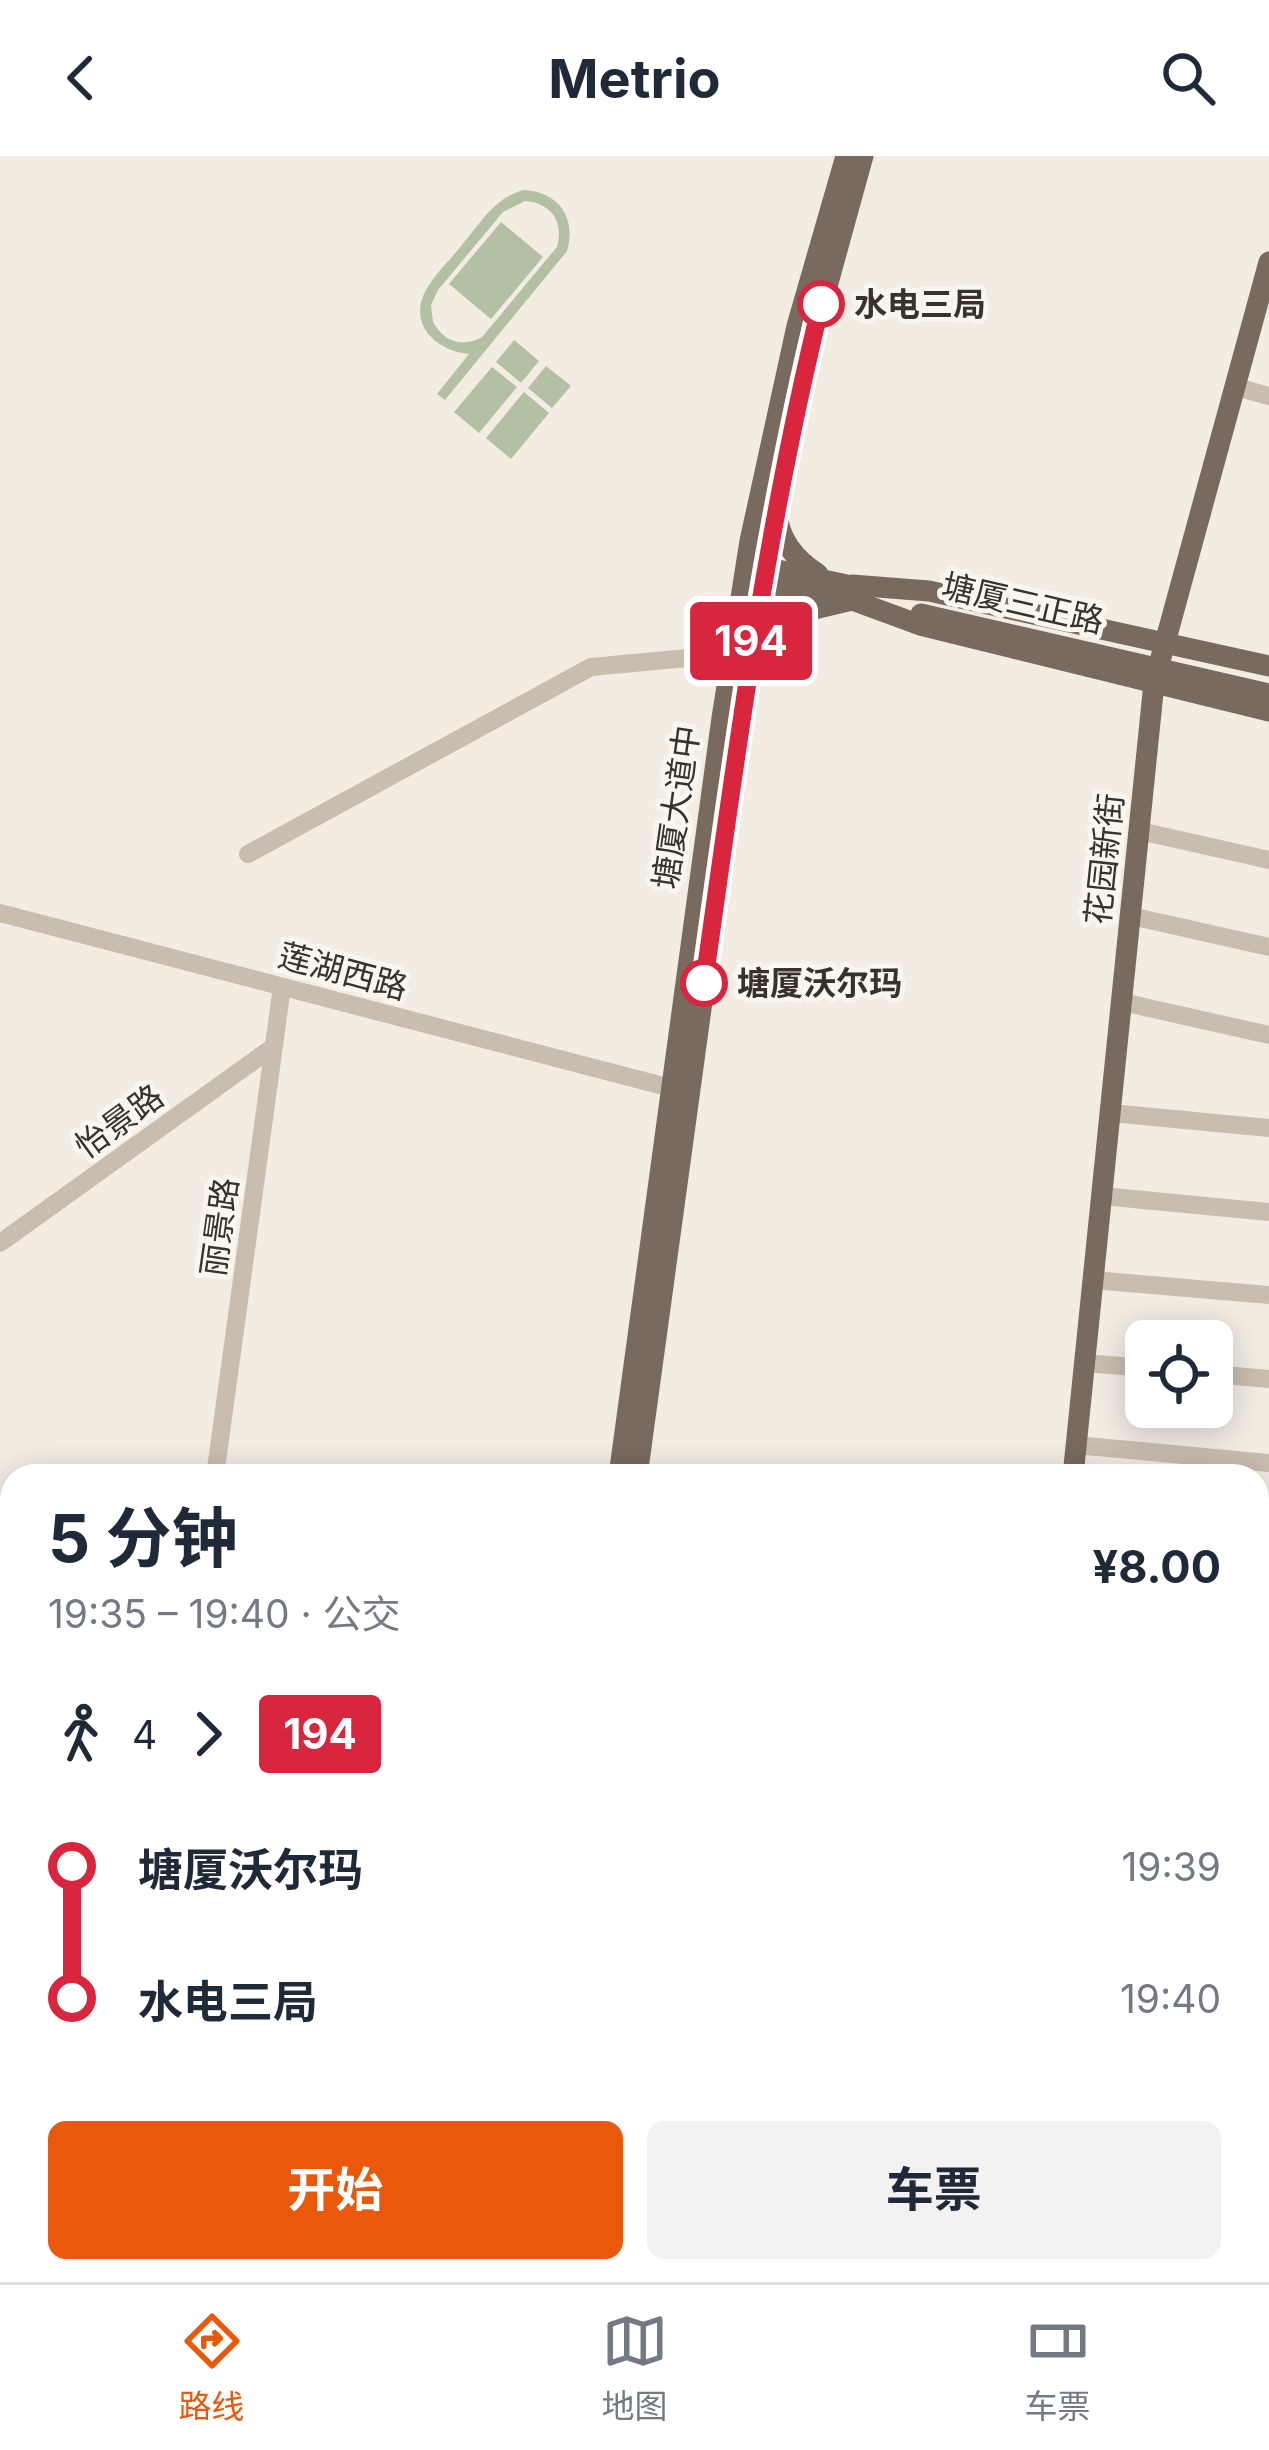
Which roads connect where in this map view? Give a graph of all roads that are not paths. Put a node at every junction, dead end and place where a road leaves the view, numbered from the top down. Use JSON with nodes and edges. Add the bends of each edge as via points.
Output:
{"nodes":[{"id":1,"x":846,"y":156,"type":"edge"},
{"id":2,"x":863,"y":156,"type":"edge"},
{"id":3,"x":1268,"y":273,"type":"edge"},
{"id":4,"x":1235,"y":387,"type":"junction"},
{"id":5,"x":1269,"y":396,"type":"edge"},
{"id":6,"x":777,"y":501,"type":"junction"},
{"id":7,"x":762,"y":575,"type":"junction"},
{"id":8,"x":846,"y":589,"type":"junction"},
{"id":9,"x":923,"y":608,"type":"junction"},
{"id":10,"x":1164,"y":644,"type":"junction"},
{"id":11,"x":731,"y":654,"type":"junction"},
{"id":12,"x":1269,"y":666,"type":"edge"},
{"id":13,"x":746,"y":679,"type":"junction"},
{"id":14,"x":1269,"y":681,"type":"edge"},
{"id":15,"x":1154,"y":683,"type":"junction"},
{"id":16,"x":1269,"y":694,"type":"edge"},
{"id":17,"x":1269,"y":711,"type":"edge"},
{"id":18,"x":1140,"y":831,"type":"junction"},
{"id":19,"x":248,"y":854,"type":"dead end"},
{"id":20,"x":1269,"y":860,"type":"edge"},
{"id":21,"x":0,"y":914,"type":"edge"},
{"id":22,"x":1131,"y":916,"type":"junction"},
{"id":23,"x":1269,"y":947,"type":"edge"},
{"id":24,"x":282,"y":987,"type":"junction"},
{"id":25,"x":1123,"y":1002,"type":"junction"},
{"id":26,"x":1269,"y":1035,"type":"edge"},
{"id":27,"x":274,"y":1047,"type":"junction"},
{"id":28,"x":671,"y":1088,"type":"junction"},
{"id":29,"x":1111,"y":1113,"type":"junction"},
{"id":30,"x":1269,"y":1128,"type":"edge"},
{"id":31,"x":1102,"y":1196,"type":"junction"},
{"id":32,"x":1269,"y":1212,"type":"edge"},
{"id":33,"x":0,"y":1243,"type":"edge"},
{"id":34,"x":1094,"y":1280,"type":"junction"},
{"id":35,"x":1269,"y":1295,"type":"edge"},
{"id":36,"x":1084,"y":1363,"type":"junction"},
{"id":37,"x":1125,"y":1366,"type":"edge"},
{"id":38,"x":1233,"y":1376,"type":"edge"},
{"id":39,"x":1269,"y":1379,"type":"edge"},
{"id":40,"x":1076,"y":1445,"type":"junction"},
{"id":41,"x":1269,"y":1463,"type":"edge"},
{"id":42,"x":217,"y":1464,"type":"edge"},
{"id":43,"x":621,"y":1464,"type":"edge"},
{"id":44,"x":639,"y":1464,"type":"edge"},
{"id":45,"x":1074,"y":1464,"type":"edge"}],
"edges":[{"from":1,"to":11,"type":"main road","name":"塘厦大道中","via":[[792,348]]},
{"from":2,"to":6,"type":"main road","name":"塘厦大道中"},
{"from":3,"to":4,"type":"main road","name":"花园新街"},
{"from":4,"to":5,"type":"street"},
{"from":4,"to":10,"type":"main road","name":"花园新街"},
{"from":6,"to":7,"type":"main road","name":"塘厦大道中"},
{"from":6,"to":8,"type":"main road","via":[[786,543],[812,571]]},
{"from":7,"to":8,"type":"main road","name":"塘厦三正路"},
{"from":7,"to":13,"type":"main road","name":"塘厦大道中"},
{"from":8,"to":9,"type":"main road","name":"塘厦三正路"},
{"from":8,"to":10,"type":"main road","via":[[928,591]]},
{"from":8,"to":13,"type":"main road","via":[[772,627]]},
{"from":8,"to":15,"type":"main road","via":[[920,625]]},
{"from":9,"to":14,"type":"main road","name":"塘厦三正路"},
{"from":9,"to":16,"type":"main road","name":"塘厦三正路","bridge":true},
{"from":10,"to":12,"type":"main road"},
{"from":10,"to":15,"type":"main road","name":"花园新街"},
{"from":11,"to":19,"type":"street","via":[[591,667]]},
{"from":11,"to":28,"type":"main road","name":"塘厦大道中"},
{"from":13,"to":44,"type":"main road","name":"塘厦大道中"},
{"from":15,"to":17,"type":"main road"},
{"from":15,"to":18,"type":"main road","name":"花园新街"},
{"from":18,"to":20,"type":"street"},
{"from":18,"to":22,"type":"main road","name":"花园新街"},
{"from":21,"to":24,"type":"street","name":"莲湖西路"},
{"from":22,"to":23,"type":"street"},
{"from":22,"to":25,"type":"main road","name":"花园新街"},
{"from":24,"to":27,"type":"street","name":"丽景路"},
{"from":24,"to":28,"type":"street","name":"莲湖西路"},
{"from":25,"to":26,"type":"street"},
{"from":25,"to":29,"type":"main road","name":"花园新街"},
{"from":27,"to":33,"type":"street","name":"怡景路"},
{"from":27,"to":42,"type":"street","name":"丽景路"},
{"from":28,"to":43,"type":"main road","name":"塘厦大道中"},
{"from":29,"to":30,"type":"street"},
{"from":29,"to":31,"type":"main road","name":"花园新街"},
{"from":31,"to":32,"type":"street"},
{"from":31,"to":34,"type":"main road","name":"花园新街"},
{"from":34,"to":35,"type":"street"},
{"from":34,"to":36,"type":"main road","name":"花园新街"},
{"from":36,"to":37,"type":"street"},
{"from":36,"to":40,"type":"main road","name":"花园新街"},
{"from":38,"to":39,"type":"street"},
{"from":40,"to":41,"type":"street"},
{"from":40,"to":45,"type":"main road","name":"花园新街"}]}
